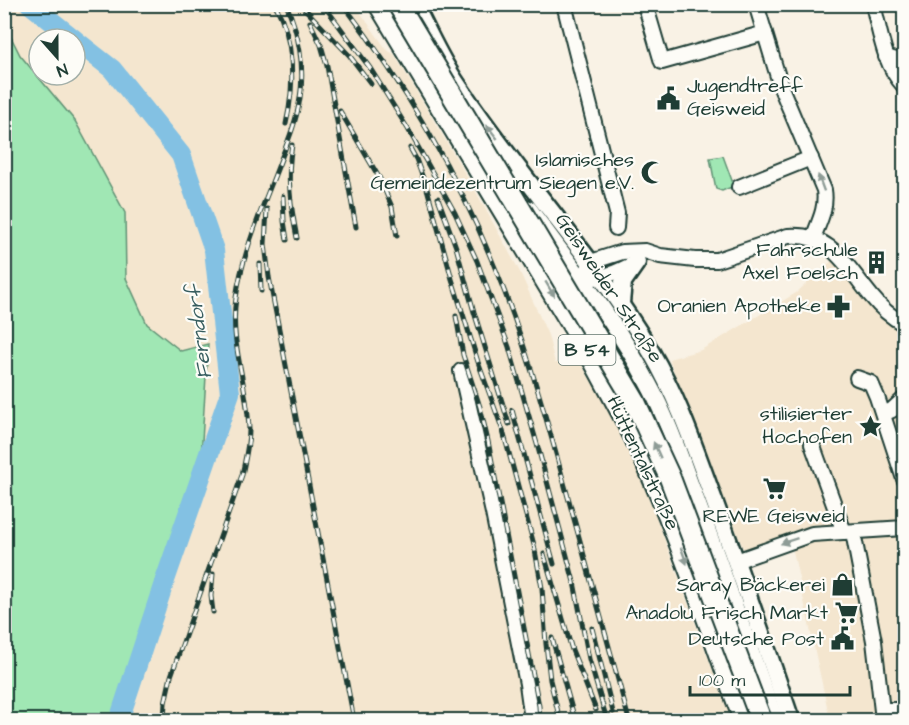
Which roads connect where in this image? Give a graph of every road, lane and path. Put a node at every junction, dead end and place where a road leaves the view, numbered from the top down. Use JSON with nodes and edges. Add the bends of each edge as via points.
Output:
{"nodes":[{"id":1,"x":369,"y":4,"type":"edge"},
{"id":2,"x":379,"y":4,"type":"edge"},
{"id":3,"x":397,"y":4,"type":"edge"},
{"id":4,"x":414,"y":4,"type":"edge"},
{"id":5,"x":564,"y":4,"type":"edge"},
{"id":6,"x":645,"y":4,"type":"edge"},
{"id":7,"x":756,"y":4,"type":"edge"},
{"id":8,"x":873,"y":4,"type":"edge"},
{"id":9,"x":765,"y":33,"type":"junction"},
{"id":10,"x":886,"y":57,"type":"junction"},
{"id":11,"x":904,"y":59,"type":"edge"},
{"id":12,"x":904,"y":86,"type":"edge"},
{"id":13,"x":811,"y":158,"type":"junction"},
{"id":14,"x":739,"y":187,"type":"dead end"},
{"id":15,"x":616,"y":228,"type":"dead end"},
{"id":16,"x":813,"y":238,"type":"junction"},
{"id":17,"x":660,"y":256,"type":"junction"},
{"id":18,"x":524,"y":260,"type":"dead end"},
{"id":19,"x":591,"y":262,"type":"junction"},
{"id":20,"x":637,"y":262,"type":"junction"},
{"id":21,"x":602,"y":277,"type":"junction"},
{"id":22,"x":583,"y":280,"type":"junction"},
{"id":23,"x":621,"y":303,"type":"junction"},
{"id":24,"x":904,"y":324,"type":"edge"},
{"id":25,"x":460,"y":370,"type":"dead end"},
{"id":26,"x":857,"y":378,"type":"dead end"},
{"id":27,"x":666,"y":380,"type":"junction"},
{"id":28,"x":650,"y":386,"type":"junction"},
{"id":29,"x":904,"y":399,"type":"edge"},
{"id":30,"x":883,"y":414,"type":"junction"},
{"id":31,"x":812,"y":444,"type":"dead end"},
{"id":32,"x":904,"y":479,"type":"edge"},
{"id":33,"x":904,"y":528,"type":"edge"},
{"id":34,"x":849,"y":532,"type":"junction"},
{"id":35,"x":736,"y":561,"type":"junction"},
{"id":36,"x":904,"y":710,"type":"edge"},
{"id":37,"x":883,"y":715,"type":"edge"},
{"id":38,"x":532,"y":720,"type":"edge"},
{"id":39,"x":744,"y":720,"type":"edge"},
{"id":40,"x":761,"y":720,"type":"edge"},
{"id":41,"x":775,"y":720,"type":"edge"},
{"id":42,"x":791,"y":720,"type":"edge"}],
"edges":[{"from":1,"to":18,"type":"street"},
{"from":2,"to":39,"type":"highway","name":"Hüttentalstraße","number":"B 54","one_way":true,"via":[[619,407],[676,534]]},
{"from":3,"to":22,"type":"main road","name":"Geisweider Straße","via":[[440,86]]},
{"from":40,"to":3,"type":"highway","name":"Hüttentalstraße","number":"B 54","one_way":true,"bridge":true,"via":[[670,478],[634,400]]},
{"from":19,"to":4,"type":"main road","name":"Geisweider Straße","one_way":true,"via":[[453,78]]},
{"from":5,"to":15,"type":"street","via":[[617,213]]},
{"from":6,"to":9,"type":"street","via":[[662,62]]},
{"from":7,"to":9,"type":"street"},
{"from":8,"to":10,"type":"street"},
{"from":9,"to":13,"type":"street","via":[[782,90]]},
{"from":10,"to":11,"type":"street"},
{"from":10,"to":12,"type":"street"},
{"from":13,"to":14,"type":"street"},
{"from":16,"to":13,"type":"street","one_way":true,"via":[[825,200]]},
{"from":16,"to":17,"type":"street","via":[[788,236],[717,260]]},
{"from":16,"to":24,"type":"street","via":[[844,260],[874,300]]},
{"from":17,"to":19,"type":"street","via":[[622,252]]},
{"from":17,"to":20,"type":"street"},
{"from":19,"to":21,"type":"main road","name":"Geisweider Straße"},
{"from":19,"to":22,"type":"street"},
{"from":20,"to":21,"type":"street"},
{"from":20,"to":23,"type":"main road","via":[[623,282]]},
{"from":21,"to":22,"type":"street"},
{"from":21,"to":23,"type":"main road","name":"Geisweider Straße"},
{"from":22,"to":28,"type":"main road","name":"Geisweider Straße"},
{"from":23,"to":27,"type":"main road","name":"Geisweider Straße"},
{"from":25,"to":38,"type":"street","via":[[493,513]]},
{"from":26,"to":30,"type":"street","via":[[871,383]]},
{"from":27,"to":28,"type":"main road","name":"Geisweider Straße"},
{"from":27,"to":35,"type":"main road","name":"Geisweider Straße"},
{"from":28,"to":41,"type":"main road","name":"Geisweider Straße","via":[[716,552]]},
{"from":29,"to":30,"type":"street"},
{"from":30,"to":32,"type":"street"},
{"from":31,"to":34,"type":"street"},
{"from":33,"to":34,"type":"street"},
{"from":34,"to":35,"type":"street","one_way":true,"via":[[812,534]]},
{"from":34,"to":37,"type":"street","via":[[874,641]]},
{"from":35,"to":42,"type":"main road","name":"Geisweider Straße"},
{"from":36,"to":37,"type":"street"}]}
